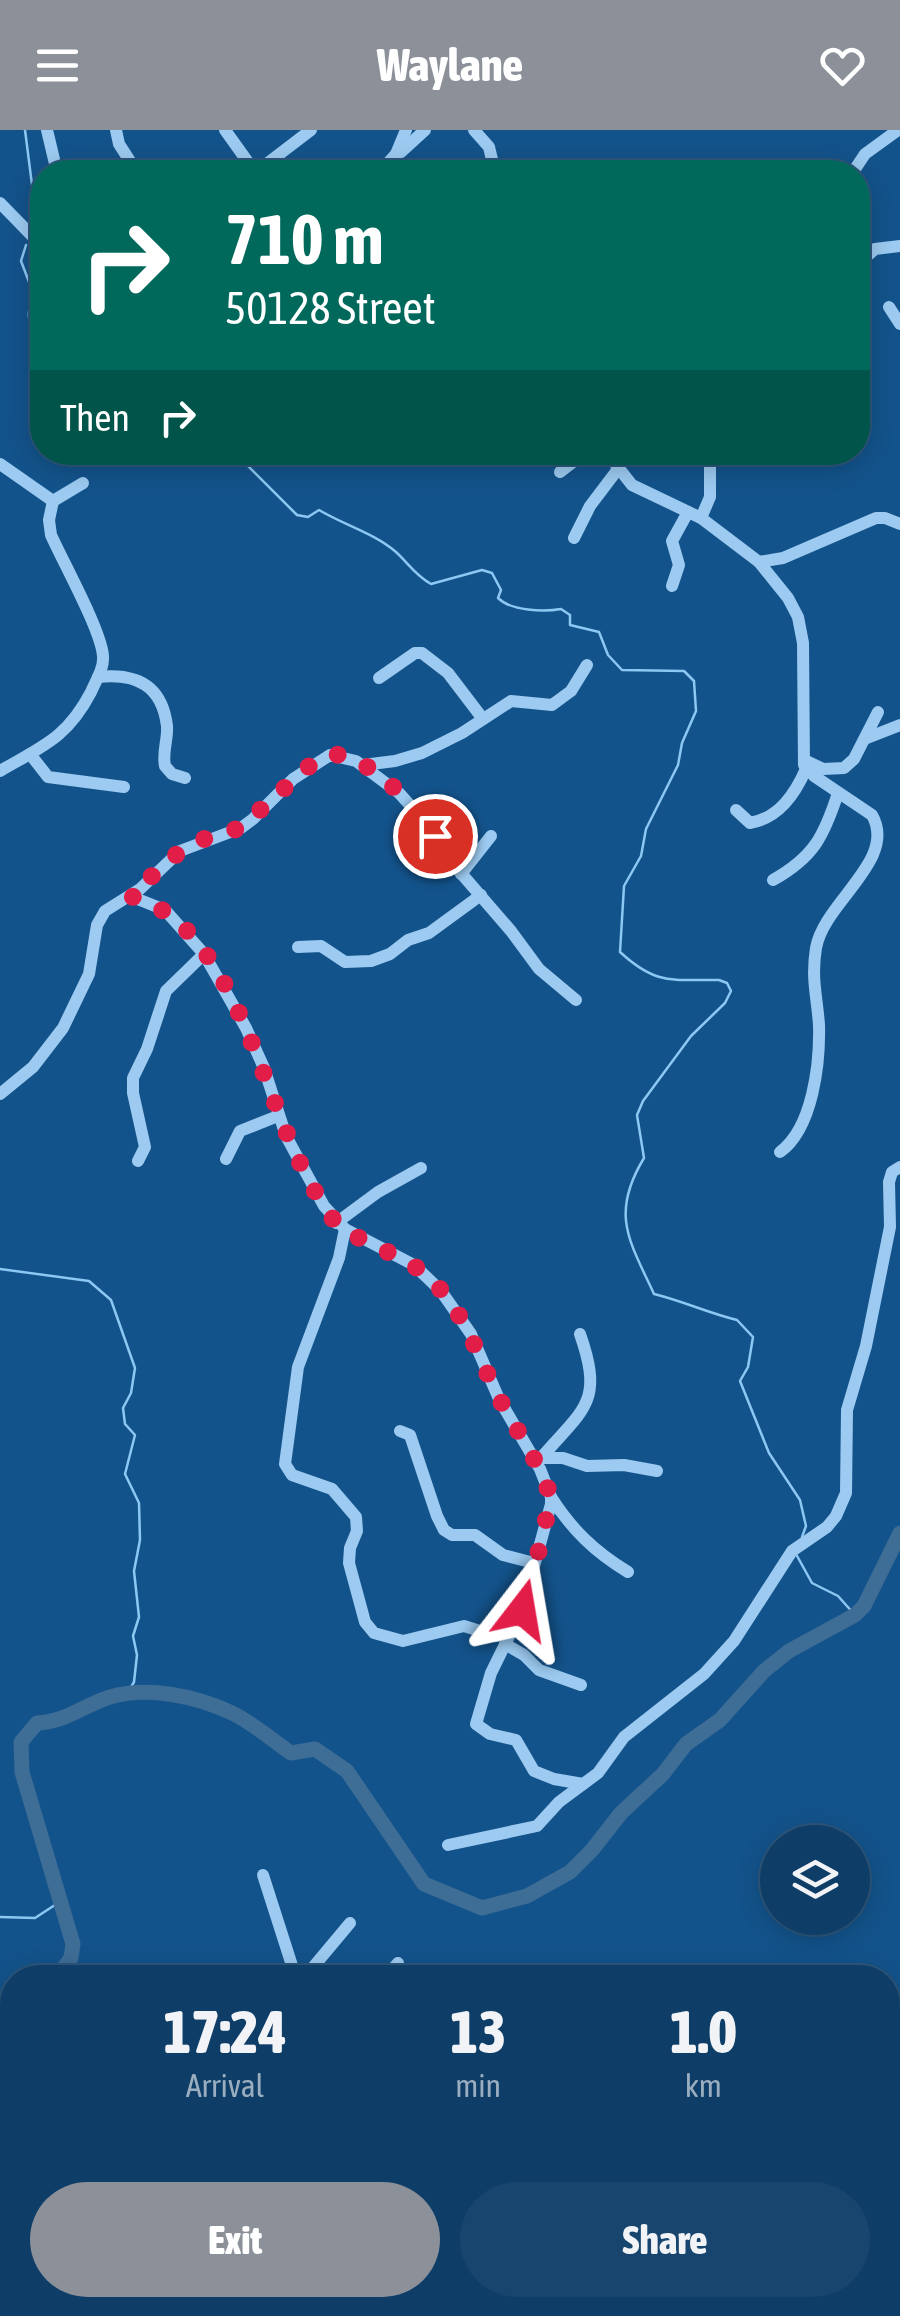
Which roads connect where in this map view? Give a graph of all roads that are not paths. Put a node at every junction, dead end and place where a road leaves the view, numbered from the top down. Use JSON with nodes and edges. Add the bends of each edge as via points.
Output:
{"nodes":[{"id":1,"x":47,"y":130,"type":"edge"},
{"id":2,"x":116,"y":130,"type":"edge"},
{"id":3,"x":225,"y":130,"type":"edge"},
{"id":4,"x":406,"y":130,"type":"edge"},
{"id":5,"x":425,"y":130,"type":"edge"},
{"id":6,"x":474,"y":130,"type":"edge"},
{"id":7,"x":898,"y":130,"type":"edge"},
{"id":8,"x":307,"y":131,"type":"edge"},
{"id":9,"x":54,"y":160,"type":"edge"},
{"id":10,"x":130,"y":160,"type":"edge"},
{"id":11,"x":246,"y":160,"type":"edge"},
{"id":12,"x":270,"y":160,"type":"edge"},
{"id":13,"x":390,"y":160,"type":"edge"},
{"id":14,"x":393,"y":160,"type":"edge"},
{"id":15,"x":492,"y":160,"type":"edge"},
{"id":16,"x":861,"y":160,"type":"edge"},
{"id":17,"x":0,"y":203,"type":"edge"},
{"id":18,"x":30,"y":232,"type":"edge"},
{"id":19,"x":900,"y":246,"type":"edge"},
{"id":20,"x":870,"y":254,"type":"edge"},
{"id":21,"x":890,"y":306,"type":"dead end"},
{"id":22,"x":900,"y":324,"type":"edge"},
{"id":23,"x":0,"y":464,"type":"edge"},
{"id":24,"x":569,"y":465,"type":"edge"},
{"id":25,"x":615,"y":465,"type":"edge"},
{"id":26,"x":710,"y":465,"type":"edge"},
{"id":27,"x":618,"y":469,"type":"junction"},
{"id":28,"x":560,"y":472,"type":"dead end"},
{"id":29,"x":83,"y":483,"type":"dead end"},
{"id":30,"x":53,"y":501,"type":"junction"},
{"id":31,"x":695,"y":515,"type":"junction"},
{"id":32,"x":900,"y":524,"type":"edge"},
{"id":33,"x":574,"y":538,"type":"dead end"},
{"id":34,"x":759,"y":562,"type":"junction"},
{"id":35,"x":672,"y":586,"type":"dead end"},
{"id":36,"x":587,"y":664,"type":"dead end"},
{"id":37,"x":98,"y":677,"type":"junction"},
{"id":38,"x":378,"y":678,"type":"dead end"},
{"id":39,"x":878,"y":712,"type":"dead end"},
{"id":40,"x":483,"y":719,"type":"junction"},
{"id":41,"x":900,"y":724,"type":"edge"},
{"id":42,"x":864,"y":739,"type":"junction"},
{"id":43,"x":30,"y":754,"type":"junction"},
{"id":44,"x":804,"y":764,"type":"junction"},
{"id":45,"x":363,"y":765,"type":"junction"},
{"id":46,"x":0,"y":770,"type":"edge"},
{"id":47,"x":186,"y":778,"type":"dead end"},
{"id":48,"x":124,"y":786,"type":"dead end"},
{"id":49,"x":838,"y":792,"type":"junction"},
{"id":50,"x":736,"y":810,"type":"dead end"},
{"id":51,"x":491,"y":836,"type":"dead end"},
{"id":52,"x":461,"y":874,"type":"junction"},
{"id":53,"x":773,"y":880,"type":"dead end"},
{"id":54,"x":481,"y":895,"type":"junction"},
{"id":55,"x":130,"y":896,"type":"junction"},
{"id":56,"x":298,"y":947,"type":"dead end"},
{"id":57,"x":204,"y":954,"type":"junction"},
{"id":58,"x":576,"y":1000,"type":"dead end"},
{"id":59,"x":0,"y":1094,"type":"edge"},
{"id":60,"x":278,"y":1116,"type":"junction"},
{"id":61,"x":780,"y":1152,"type":"dead end"},
{"id":62,"x":226,"y":1159,"type":"dead end"},
{"id":63,"x":138,"y":1161,"type":"dead end"},
{"id":64,"x":900,"y":1167,"type":"edge"},
{"id":65,"x":421,"y":1168,"type":"dead end"},
{"id":66,"x":341,"y":1226,"type":"junction"},
{"id":67,"x":580,"y":1334,"type":"dead end"},
{"id":68,"x":400,"y":1431,"type":"dead end"},
{"id":69,"x":538,"y":1458,"type":"junction"},
{"id":70,"x":657,"y":1470,"type":"dead end"},
{"id":71,"x":551,"y":1497,"type":"junction"},
{"id":72,"x":534,"y":1563,"type":"junction"},
{"id":73,"x":628,"y":1572,"type":"dead end"},
{"id":74,"x":508,"y":1638,"type":"junction"},
{"id":75,"x":581,"y":1685,"type":"dead end"},
{"id":76,"x":554,"y":1779,"type":"junction"},
{"id":77,"x":583,"y":1784,"type":"junction"},
{"id":78,"x":555,"y":1806,"type":"junction"},
{"id":79,"x":448,"y":1845,"type":"dead end"},
{"id":80,"x":262,"y":1875,"type":"dead end"},
{"id":81,"x":350,"y":1923,"type":"dead end"},
{"id":82,"x":292,"y":1965,"type":"edge"},
{"id":83,"x":315,"y":1965,"type":"edge"}],
"edges":[{"from":1,"to":9,"type":"street"},
{"from":2,"to":10,"type":"street"},
{"from":3,"to":11,"type":"street"},
{"from":4,"to":13,"type":"street"},
{"from":5,"to":14,"type":"street"},
{"from":6,"to":15,"type":"street"},
{"from":7,"to":16,"type":"street"},
{"from":8,"to":12,"type":"street"},
{"from":17,"to":18,"type":"street"},
{"from":19,"to":20,"type":"street"},
{"from":21,"to":22,"type":"street"},
{"from":23,"to":30,"type":"street"},
{"from":24,"to":28,"type":"street"},
{"from":25,"to":27,"type":"street"},
{"from":26,"to":31,"type":"street","via":[[710,496]]},
{"from":27,"to":31,"type":"street","via":[[632,485]]},
{"from":27,"to":33,"type":"street"},
{"from":29,"to":30,"type":"street"},
{"from":30,"to":37,"type":"street","via":[[51,535],[103,652]]},
{"from":31,"to":34,"type":"street"},
{"from":31,"to":35,"type":"street","via":[[672,541],[679,565]]},
{"from":32,"to":34,"type":"street","via":[[876,518]]},
{"from":34,"to":44,"type":"street","via":[[788,598],[801,628]]},
{"from":36,"to":40,"type":"street","via":[[561,702],[511,702]]},
{"from":37,"to":43,"type":"street","via":[[73,724]]},
{"from":37,"to":47,"type":"street","via":[[133,678],[148,686],[166,724],[165,766]]},
{"from":38,"to":40,"type":"street","via":[[422,653],[448,673]]},
{"from":39,"to":42,"type":"street"},
{"from":40,"to":45,"type":"street","via":[[422,753]]},
{"from":41,"to":42,"type":"street"},
{"from":42,"to":44,"type":"street","via":[[844,768]]},
{"from":43,"to":46,"type":"street"},
{"from":43,"to":48,"type":"street","via":[[48,777]]},
{"from":44,"to":49,"type":"street"},
{"from":44,"to":50,"type":"street","via":[[795,794],[759,822],[750,824]]},
{"from":45,"to":52,"type":"street","via":[[400,793]]},
{"from":45,"to":55,"type":"street","via":[[337,754],[322,758],[253,819],[180,851]]},
{"from":49,"to":53,"type":"street","via":[[810,854]]},
{"from":49,"to":61,"type":"street","via":[[872,815],[879,833],[869,867],[822,925],[812,990],[819,1028],[808,1110],[793,1142]]},
{"from":51,"to":52,"type":"street"},
{"from":52,"to":54,"type":"street"},
{"from":54,"to":56,"type":"street","via":[[382,958],[351,963],[321,946]]},
{"from":54,"to":58,"type":"street","via":[[539,969]]},
{"from":55,"to":57,"type":"street","via":[[165,910]]},
{"from":55,"to":59,"type":"street","via":[[100,918],[89,974],[54,1042]]},
{"from":57,"to":60,"type":"street","via":[[246,1028]]},
{"from":57,"to":63,"type":"street","via":[[166,991],[133,1078],[145,1147]]},
{"from":60,"to":62,"type":"street","via":[[240,1131]]},
{"from":60,"to":66,"type":"street"},
{"from":64,"to":77,"type":"street","via":[[888,1182],[890,1227],[847,1410],[843,1504],[827,1526],[792,1551],[717,1661],[624,1736]]},
{"from":65,"to":66,"type":"street","via":[[378,1192]]},
{"from":66,"to":69,"type":"street","via":[[414,1266],[442,1291]]},
{"from":66,"to":74,"type":"street","via":[[339,1258],[298,1368],[284,1464],[292,1475],[332,1489],[356,1517],[349,1563],[374,1633],[403,1641],[470,1627]]},
{"from":67,"to":69,"type":"street","via":[[592,1373],[590,1395]]},
{"from":68,"to":72,"type":"street","via":[[410,1435],[444,1530],[475,1535],[503,1555]]},
{"from":69,"to":70,"type":"street"},
{"from":69,"to":71,"type":"street"},
{"from":71,"to":72,"type":"street"},
{"from":71,"to":73,"type":"street","via":[[578,1535]]},
{"from":72,"to":74,"type":"street"},
{"from":74,"to":75,"type":"street","via":[[539,1670]]},
{"from":74,"to":76,"type":"street","via":[[476,1724],[516,1740],[530,1766]]},
{"from":76,"to":77,"type":"street"},
{"from":76,"to":78,"type":"street"},
{"from":77,"to":78,"type":"street"},
{"from":78,"to":79,"type":"street","via":[[528,1830]]},
{"from":80,"to":82,"type":"street"},
{"from":81,"to":83,"type":"street"}]}
